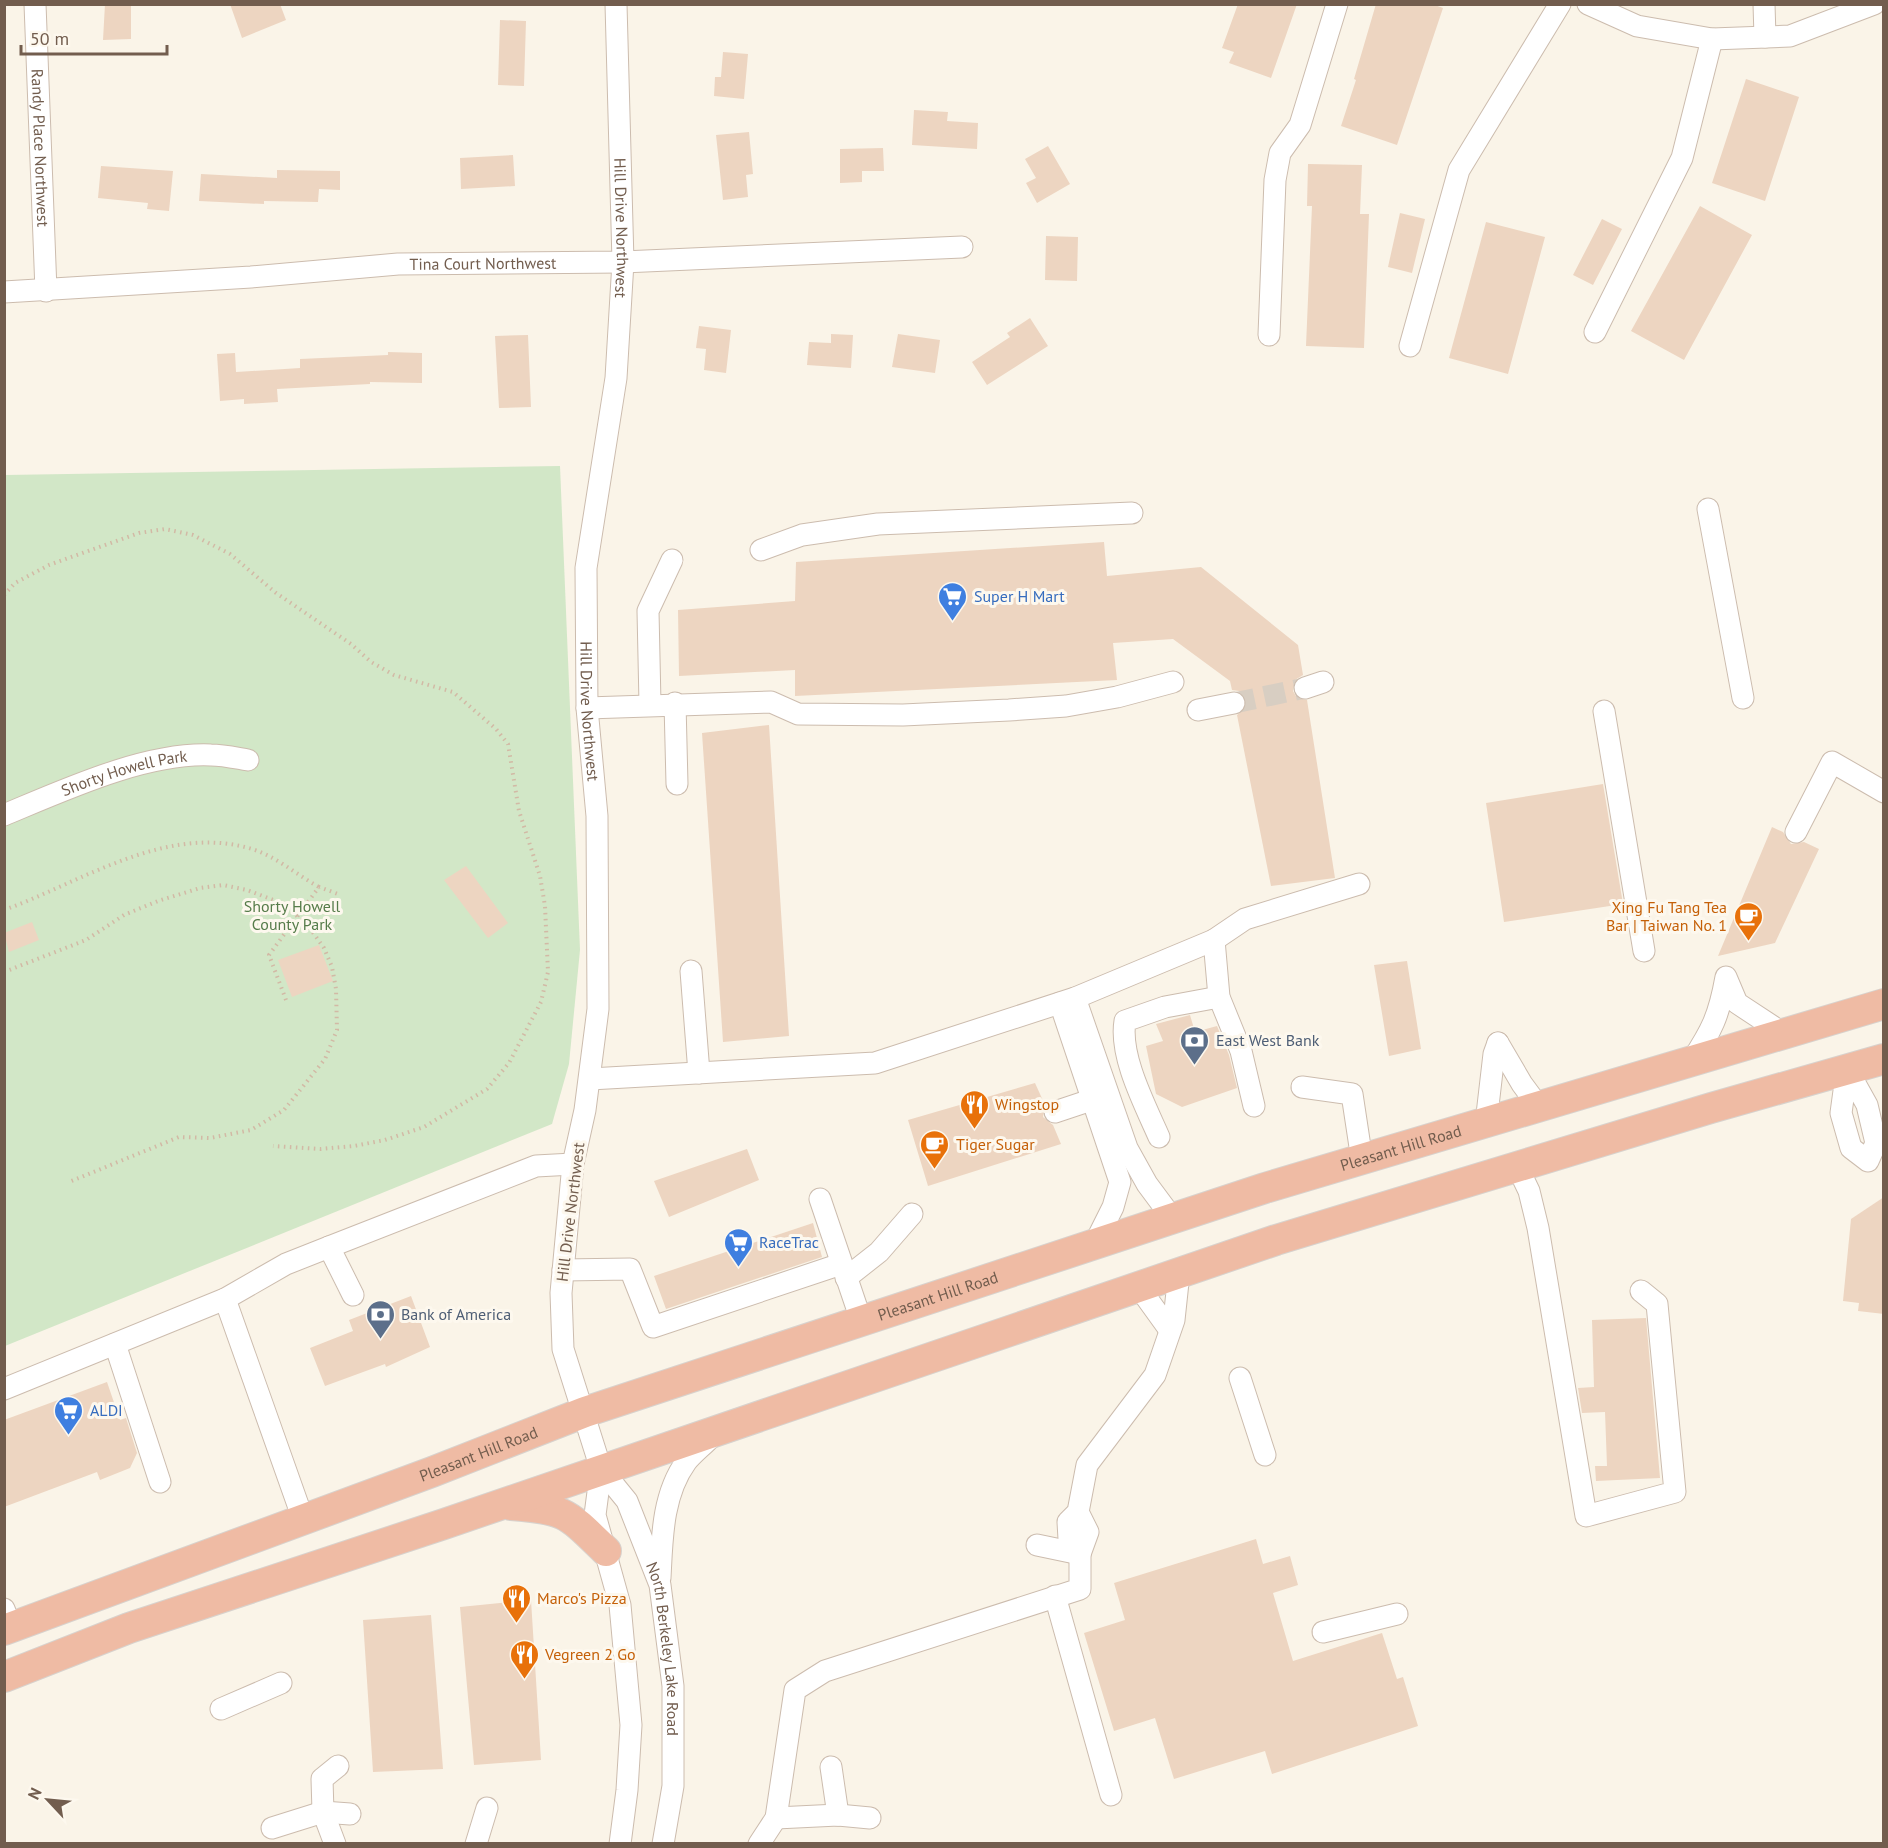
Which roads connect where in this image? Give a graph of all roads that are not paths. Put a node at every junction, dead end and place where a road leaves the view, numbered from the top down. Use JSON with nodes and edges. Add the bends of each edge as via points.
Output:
{"nodes":[{"id":1,"x":35,"y":4,"type":"edge"},
{"id":2,"x":616,"y":4,"type":"edge"},
{"id":3,"x":1337,"y":4,"type":"edge"},
{"id":4,"x":1560,"y":4,"type":"edge"},
{"id":5,"x":1588,"y":4,"type":"edge"},
{"id":6,"x":1764,"y":4,"type":"edge"},
{"id":7,"x":1874,"y":4,"type":"edge"},
{"id":8,"x":1765,"y":37,"type":"junction"},
{"id":9,"x":1712,"y":39,"type":"junction"},
{"id":10,"x":962,"y":247,"type":"dead end"},
{"id":11,"x":623,"y":262,"type":"junction"},
{"id":12,"x":46,"y":291,"type":"junction"},
{"id":13,"x":4,"y":292,"type":"edge"},
{"id":14,"x":1595,"y":332,"type":"dead end"},
{"id":15,"x":1269,"y":336,"type":"dead end"},
{"id":16,"x":1410,"y":346,"type":"dead end"},
{"id":17,"x":1708,"y":509,"type":"dead end"},
{"id":18,"x":1132,"y":513,"type":"dead end"},
{"id":19,"x":761,"y":550,"type":"dead end"},
{"id":20,"x":672,"y":560,"type":"dead end"},
{"id":21,"x":1173,"y":682,"type":"dead end"},
{"id":22,"x":1743,"y":698,"type":"dead end"},
{"id":23,"x":675,"y":703,"type":"junction"},
{"id":24,"x":1234,"y":703,"type":"tunnel mouth"},
{"id":25,"x":650,"y":704,"type":"junction"},
{"id":26,"x":587,"y":708,"type":"junction"},
{"id":27,"x":1198,"y":710,"type":"dead end"},
{"id":28,"x":1604,"y":711,"type":"dead end"},
{"id":29,"x":248,"y":760,"type":"dead end"},
{"id":30,"x":677,"y":784,"type":"dead end"},
{"id":31,"x":1884,"y":792,"type":"edge"},
{"id":32,"x":4,"y":815,"type":"edge"},
{"id":33,"x":1796,"y":832,"type":"dead end"},
{"id":34,"x":1359,"y":884,"type":"dead end"},
{"id":35,"x":1214,"y":940,"type":"junction"},
{"id":36,"x":1644,"y":951,"type":"dead end"},
{"id":37,"x":690,"y":971,"type":"dead end"},
{"id":38,"x":1219,"y":997,"type":"junction"},
{"id":39,"x":1068,"y":1000,"type":"junction"},
{"id":40,"x":1884,"y":1004,"type":"edge"},
{"id":41,"x":1784,"y":1034,"type":"junction"},
{"id":42,"x":1884,"y":1059,"type":"edge"},
{"id":43,"x":1691,"y":1062,"type":"junction"},
{"id":44,"x":699,"y":1073,"type":"junction"},
{"id":45,"x":590,"y":1079,"type":"junction"},
{"id":46,"x":1136,"y":1084,"type":"junction"},
{"id":47,"x":1302,"y":1087,"type":"dead end"},
{"id":48,"x":1100,"y":1097,"type":"junction"},
{"id":49,"x":1254,"y":1106,"type":"dead end"},
{"id":50,"x":1539,"y":1107,"type":"junction"},
{"id":51,"x":1055,"y":1112,"type":"dead end"},
{"id":52,"x":1486,"y":1123,"type":"junction"},
{"id":53,"x":1159,"y":1137,"type":"dead end"},
{"id":54,"x":1362,"y":1160,"type":"junction"},
{"id":55,"x":573,"y":1164,"type":"junction"},
{"id":56,"x":1517,"y":1166,"type":"junction"},
{"id":57,"x":820,"y":1200,"type":"dead end"},
{"id":58,"x":912,"y":1214,"type":"dead end"},
{"id":59,"x":1173,"y":1219,"type":"junction"},
{"id":60,"x":1094,"y":1245,"type":"junction"},
{"id":61,"x":329,"y":1247,"type":"junction"},
{"id":62,"x":564,"y":1270,"type":"junction"},
{"id":63,"x":843,"y":1271,"type":"junction"},
{"id":64,"x":1179,"y":1272,"type":"junction"},
{"id":65,"x":1138,"y":1286,"type":"junction"},
{"id":66,"x":1641,"y":1291,"type":"dead end"},
{"id":67,"x":353,"y":1295,"type":"dead end"},
{"id":68,"x":225,"y":1299,"type":"junction"},
{"id":69,"x":862,"y":1323,"type":"junction"},
{"id":70,"x":1169,"y":1329,"type":"junction"},
{"id":71,"x":115,"y":1344,"type":"junction"},
{"id":72,"x":1239,"y":1378,"type":"dead end"},
{"id":73,"x":4,"y":1389,"type":"edge"},
{"id":74,"x":585,"y":1412,"type":"junction"},
{"id":75,"x":721,"y":1428,"type":"junction"},
{"id":76,"x":1265,"y":1455,"type":"dead end"},
{"id":77,"x":601,"y":1469,"type":"junction"},
{"id":78,"x":160,"y":1482,"type":"dead end"},
{"id":79,"x":499,"y":1504,"type":"junction"},
{"id":80,"x":303,"y":1519,"type":"junction"},
{"id":81,"x":1037,"y":1545,"type":"dead end"},
{"id":82,"x":606,"y":1551,"type":"junction"},
{"id":83,"x":1080,"y":1554,"type":"junction"},
{"id":84,"x":660,"y":1585,"type":"junction"},
{"id":85,"x":1055,"y":1596,"type":"junction"},
{"id":86,"x":1398,"y":1614,"type":"dead end"},
{"id":87,"x":7,"y":1622,"type":"edge"},
{"id":88,"x":1323,"y":1632,"type":"dead end"},
{"id":89,"x":4,"y":1677,"type":"edge"},
{"id":90,"x":281,"y":1683,"type":"dead end"},
{"id":91,"x":222,"y":1709,"type":"dead end"},
{"id":92,"x":338,"y":1766,"type":"dead end"},
{"id":93,"x":831,"y":1767,"type":"dead end"},
{"id":94,"x":1111,"y":1795,"type":"dead end"},
{"id":95,"x":487,"y":1808,"type":"dead end"},
{"id":96,"x":323,"y":1812,"type":"junction"},
{"id":97,"x":350,"y":1814,"type":"dead end"},
{"id":98,"x":838,"y":1815,"type":"junction"},
{"id":99,"x":776,"y":1818,"type":"junction"},
{"id":100,"x":870,"y":1818,"type":"dead end"},
{"id":101,"x":272,"y":1828,"type":"dead end"},
{"id":102,"x":336,"y":1844,"type":"edge"},
{"id":103,"x":476,"y":1844,"type":"edge"},
{"id":104,"x":620,"y":1844,"type":"edge"},
{"id":105,"x":663,"y":1844,"type":"edge"},
{"id":106,"x":759,"y":1844,"type":"edge"}],
"edges":[{"from":1,"to":12,"type":"street","name":"Randy Place Northwest"},
{"from":2,"to":11,"type":"street","name":"Hill Drive Northwest"},
{"from":3,"to":15,"type":"street","via":[[1300,125],[1280,153],[1275,180]]},
{"from":4,"to":16,"type":"street","via":[[1459,170]]},
{"from":5,"to":9,"type":"street","via":[[1637,26]]},
{"from":6,"to":8,"type":"street"},
{"from":7,"to":8,"type":"street","via":[[1790,36]]},
{"from":8,"to":9,"type":"street"},
{"from":9,"to":14,"type":"street","via":[[1682,158]]},
{"from":10,"to":11,"type":"street","name":"Tina Court Northwest"},
{"from":11,"to":12,"type":"street","name":"Tina Court Northwest","via":[[398,264]]},
{"from":11,"to":26,"type":"street","name":"Hill Drive Northwest","via":[[616,378],[585,568]]},
{"from":12,"to":13,"type":"street","name":"Tina Court Northwest"},
{"from":17,"to":22,"type":"street"},
{"from":18,"to":19,"type":"street","via":[[878,524],[802,536]]},
{"from":20,"to":25,"type":"street","via":[[648,611]]},
{"from":21,"to":23,"type":"street","via":[[1117,698],[999,711],[798,714],[771,702]]},
{"from":23,"to":25,"type":"street"},
{"from":23,"to":30,"type":"street"},
{"from":24,"to":27,"type":"street"},
{"from":25,"to":26,"type":"street"},
{"from":26,"to":45,"type":"street","name":"Hill Drive Northwest","via":[[597,816],[598,1009]]},
{"from":28,"to":36,"type":"street"},
{"from":29,"to":32,"type":"street","name":"Shorty Howell Park","via":[[211,755],[170,758],[113,773]]},
{"from":31,"to":33,"type":"street","via":[[1832,762]]},
{"from":34,"to":35,"type":"street","via":[[1245,919]]},
{"from":35,"to":38,"type":"street"},
{"from":35,"to":39,"type":"street"},
{"from":37,"to":44,"type":"street"},
{"from":38,"to":46,"type":"street","via":[[1165,1007],[1125,1021],[1123,1034]]},
{"from":38,"to":49,"type":"street","via":[[1241,1051]]},
{"from":39,"to":44,"type":"street","via":[[876,1063]]},
{"from":39,"to":48,"type":"street"},
{"from":40,"to":41,"type":"highway","name":"Pleasant Hill Road"},
{"from":41,"to":43,"type":"highway","name":"Pleasant Hill Road"},
{"from":41,"to":43,"type":"street","via":[[1737,1002],[1726,977],[1712,1030]]},
{"from":42,"to":56,"type":"highway"},
{"from":43,"to":50,"type":"highway","name":"Pleasant Hill Road"},
{"from":44,"to":45,"type":"street"},
{"from":45,"to":55,"type":"street","name":"Hill Drive Northwest"},
{"from":46,"to":48,"type":"street"},
{"from":46,"to":53,"type":"street"},
{"from":47,"to":54,"type":"street","via":[[1352,1094]]},
{"from":48,"to":51,"type":"street"},
{"from":48,"to":59,"type":"street","via":[[1147,1184]]},
{"from":48,"to":60,"type":"street","via":[[1120,1182],[1113,1207]]},
{"from":50,"to":52,"type":"highway","name":"Pleasant Hill Road"},
{"from":50,"to":52,"type":"street","via":[[1498,1043]]},
{"from":52,"to":54,"type":"highway","name":"Pleasant Hill Road"},
{"from":54,"to":59,"type":"highway","name":"Pleasant Hill Road"},
{"from":55,"to":61,"type":"street","via":[[536,1166]]},
{"from":55,"to":62,"type":"street","name":"Hill Drive Northwest"},
{"from":56,"to":64,"type":"highway"},
{"from":56,"to":66,"type":"street","via":[[1529,1191],[1538,1228],[1586,1516],[1675,1492],[1657,1304]]},
{"from":57,"to":63,"type":"street"},
{"from":58,"to":63,"type":"street","via":[[879,1252]]},
{"from":59,"to":60,"type":"highway","name":"Pleasant Hill Road"},
{"from":60,"to":69,"type":"highway","name":"Pleasant Hill Road"},
{"from":61,"to":67,"type":"street"},
{"from":61,"to":68,"type":"street","via":[[285,1264]]},
{"from":62,"to":63,"type":"street","via":[[630,1269],[653,1327]]},
{"from":62,"to":74,"type":"street","name":"Hill Drive Northwest","via":[[563,1349]]},
{"from":63,"to":69,"type":"street"},
{"from":64,"to":65,"type":"highway"},
{"from":64,"to":70,"type":"street"},
{"from":65,"to":70,"type":"street"},
{"from":65,"to":75,"type":"highway"},
{"from":68,"to":71,"type":"street"},
{"from":68,"to":80,"type":"street"},
{"from":69,"to":74,"type":"highway","name":"Pleasant Hill Road"},
{"from":70,"to":83,"type":"street","via":[[1155,1375],[1087,1465],[1078,1512],[1068,1522],[1069,1539]]},
{"from":71,"to":73,"type":"street"},
{"from":71,"to":78,"type":"street"},
{"from":72,"to":76,"type":"street"},
{"from":74,"to":77,"type":"street","name":"North Berkeley Lake Road"},
{"from":74,"to":80,"type":"highway","name":"Pleasant Hill Road"},
{"from":75,"to":77,"type":"highway"},
{"from":75,"to":84,"type":"street","via":[[687,1461],[675,1479],[663,1527]]},
{"from":77,"to":79,"type":"highway"},
{"from":77,"to":82,"type":"street","name":"North Berkeley Lake Road","via":[[595,1515]]},
{"from":77,"to":84,"type":"street","name":"North Berkeley Lake Road","via":[[627,1501]]},
{"from":79,"to":82,"type":"highway","via":[[566,1514]]},
{"from":79,"to":89,"type":"highway","via":[[129,1628]]},
{"from":80,"to":87,"type":"highway","name":"Pleasant Hill Road"},
{"from":81,"to":83,"type":"street"},
{"from":82,"to":104,"type":"street","name":"North Berkeley Lake Road","via":[[620,1605],[631,1725]]},
{"from":83,"to":85,"type":"street","via":[[1080,1589]]},
{"from":84,"to":105,"type":"street","name":"North Berkeley Lake Road","via":[[673,1686],[673,1786]]},
{"from":85,"to":94,"type":"street"},
{"from":85,"to":99,"type":"street","via":[[825,1671],[795,1690]]},
{"from":86,"to":88,"type":"street"},
{"from":90,"to":91,"type":"street"},
{"from":92,"to":96,"type":"street","via":[[322,1779]]},
{"from":93,"to":98,"type":"street"},
{"from":95,"to":103,"type":"street"},
{"from":96,"to":97,"type":"street"},
{"from":96,"to":101,"type":"street"},
{"from":96,"to":102,"type":"street"},
{"from":98,"to":99,"type":"street"},
{"from":98,"to":100,"type":"street"},
{"from":99,"to":106,"type":"street"}]}
